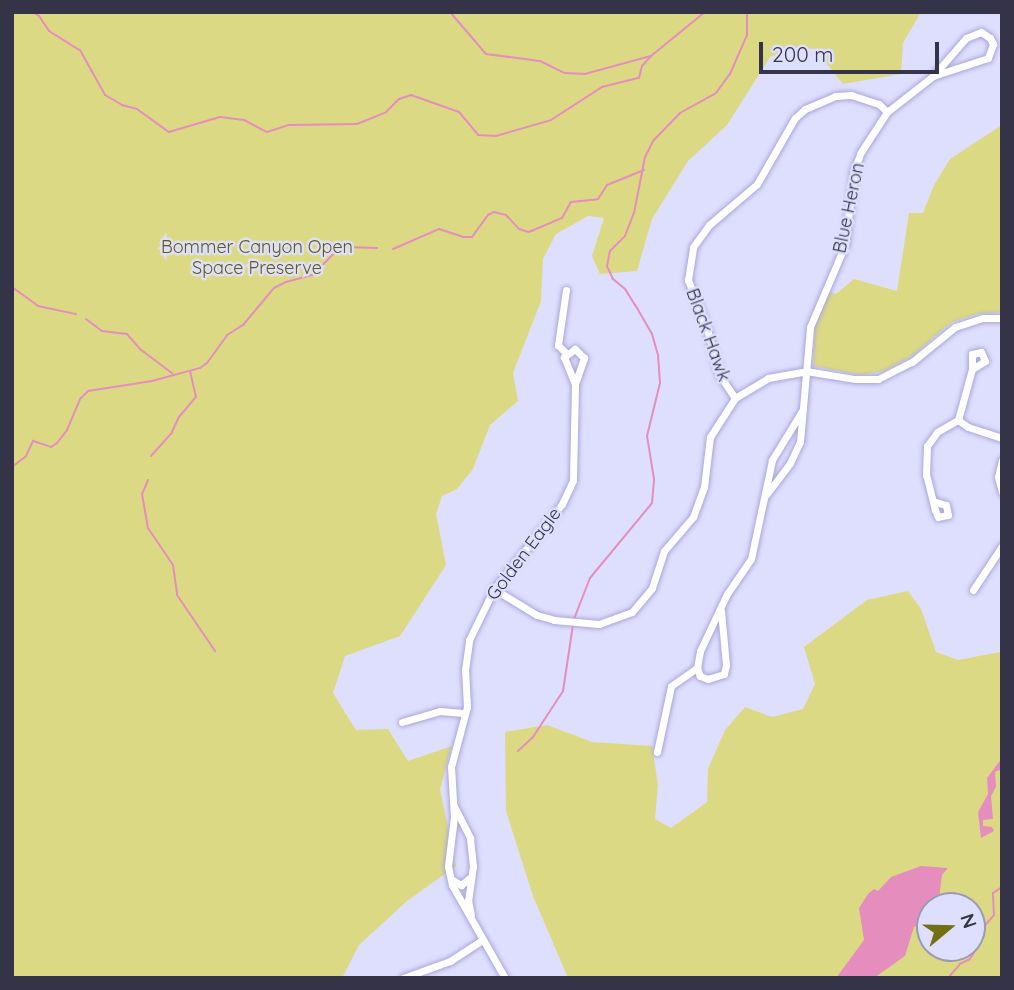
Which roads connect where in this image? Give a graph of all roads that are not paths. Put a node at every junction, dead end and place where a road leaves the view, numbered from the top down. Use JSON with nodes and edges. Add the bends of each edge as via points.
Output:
{"nodes":[{"id":1,"x":933,"y":76,"type":"junction"},
{"id":2,"x":887,"y":112,"type":"junction"},
{"id":3,"x":566,"y":290,"type":"dead end"},
{"id":4,"x":1002,"y":318,"type":"edge"},
{"id":5,"x":567,"y":354,"type":"junction"},
{"id":6,"x":972,"y":369,"type":"dead end"},
{"id":7,"x":806,"y":372,"type":"junction"},
{"id":8,"x":575,"y":384,"type":"junction"},
{"id":9,"x":735,"y":398,"type":"junction"},
{"id":10,"x":805,"y":407,"type":"junction"},
{"id":11,"x":958,"y":420,"type":"junction"},
{"id":12,"x":1002,"y":438,"type":"edge"},
{"id":13,"x":1002,"y":460,"type":"edge"},
{"id":14,"x":1002,"y":492,"type":"edge"},
{"id":15,"x":766,"y":495,"type":"junction"},
{"id":16,"x":935,"y":502,"type":"dead end"},
{"id":17,"x":1002,"y":547,"type":"edge"},
{"id":18,"x":495,"y":589,"type":"junction"},
{"id":19,"x":973,"y":590,"type":"dead end"},
{"id":20,"x":721,"y":611,"type":"junction"},
{"id":21,"x":696,"y":668,"type":"junction"},
{"id":22,"x":411,"y":709,"type":"dead end"},
{"id":23,"x":466,"y":713,"type":"junction"},
{"id":24,"x":413,"y":719,"type":"junction"},
{"id":25,"x":402,"y":722,"type":"dead end"},
{"id":26,"x":657,"y":752,"type":"dead end"},
{"id":27,"x":452,"y":803,"type":"junction"},
{"id":28,"x":472,"y":876,"type":"junction"},
{"id":29,"x":451,"y":879,"type":"junction"},
{"id":30,"x":472,"y":921,"type":"junction"},
{"id":31,"x":482,"y":940,"type":"junction"},
{"id":32,"x":403,"y":978,"type":"edge"},
{"id":33,"x":505,"y":978,"type":"edge"}],
"edges":[{"from":1,"to":1,"type":"street","name":"Blue Heron","via":[[988,58],[993,52],[990,38],[981,32],[970,34]]},
{"from":1,"to":2,"type":"street","name":"Blue Heron"},
{"from":2,"to":7,"type":"street","name":"Blue Heron","via":[[869,136],[855,170],[845,245],[814,312]]},
{"from":2,"to":9,"type":"street","name":"Black Hawk","via":[[879,104],[851,95],[835,96],[806,109],[795,118],[757,184],[709,225],[693,247],[688,279],[720,376]]},
{"from":3,"to":5,"type":"street","via":[[558,345]]},
{"from":4,"to":7,"type":"street","via":[[983,318],[955,327],[912,362],[878,379]]},
{"from":5,"to":8,"type":"street","name":"Golden Eagle"},
{"from":5,"to":8,"type":"street","name":"Golden Eagle","via":[[575,349],[584,358]]},
{"from":6,"to":11,"type":"street"},
{"from":7,"to":9,"type":"street","via":[[768,378]]},
{"from":7,"to":10,"type":"street","name":"Blue Heron"},
{"from":8,"to":18,"type":"street","name":"Golden Eagle","via":[[576,461],[568,494]]},
{"from":9,"to":18,"type":"street","via":[[710,437],[704,487],[693,517],[664,551],[652,588],[632,612],[598,624],[554,620]]},
{"from":10,"to":15,"type":"street","name":"Blue Heron","via":[[776,451]]},
{"from":10,"to":15,"type":"street","name":"Blue Heron","via":[[800,442]]},
{"from":11,"to":12,"type":"street"},
{"from":11,"to":16,"type":"street","via":[[937,432],[928,446],[926,475]]},
{"from":13,"to":14,"type":"street","via":[[998,477]]},
{"from":15,"to":20,"type":"street","name":"Blue Heron","via":[[751,559]]},
{"from":17,"to":19,"type":"street"},
{"from":18,"to":23,"type":"street","name":"Golden Eagle","via":[[465,653]]},
{"from":20,"to":21,"type":"street","name":"Blue Heron","via":[[706,635]]},
{"from":20,"to":21,"type":"street","via":[[724,674],[708,679]]},
{"from":21,"to":26,"type":"street","via":[[671,686]]},
{"from":22,"to":24,"type":"street"},
{"from":23,"to":24,"type":"street","via":[[440,711]]},
{"from":23,"to":27,"type":"street","name":"Golden Eagle","via":[[451,767]]},
{"from":24,"to":25,"type":"street"},
{"from":27,"to":28,"type":"street","name":"Golden Eagle","via":[[471,838]]},
{"from":27,"to":29,"type":"street","name":"Golden Eagle"},
{"from":28,"to":29,"type":"street","via":[[461,885]]},
{"from":28,"to":30,"type":"street","name":"Golden Eagle","via":[[468,900]]},
{"from":29,"to":30,"type":"street","name":"Golden Eagle"},
{"from":30,"to":31,"type":"street","name":"Golden Eagle"},
{"from":31,"to":32,"type":"street","via":[[450,961]]},
{"from":31,"to":33,"type":"street","name":"Golden Eagle"}]}
